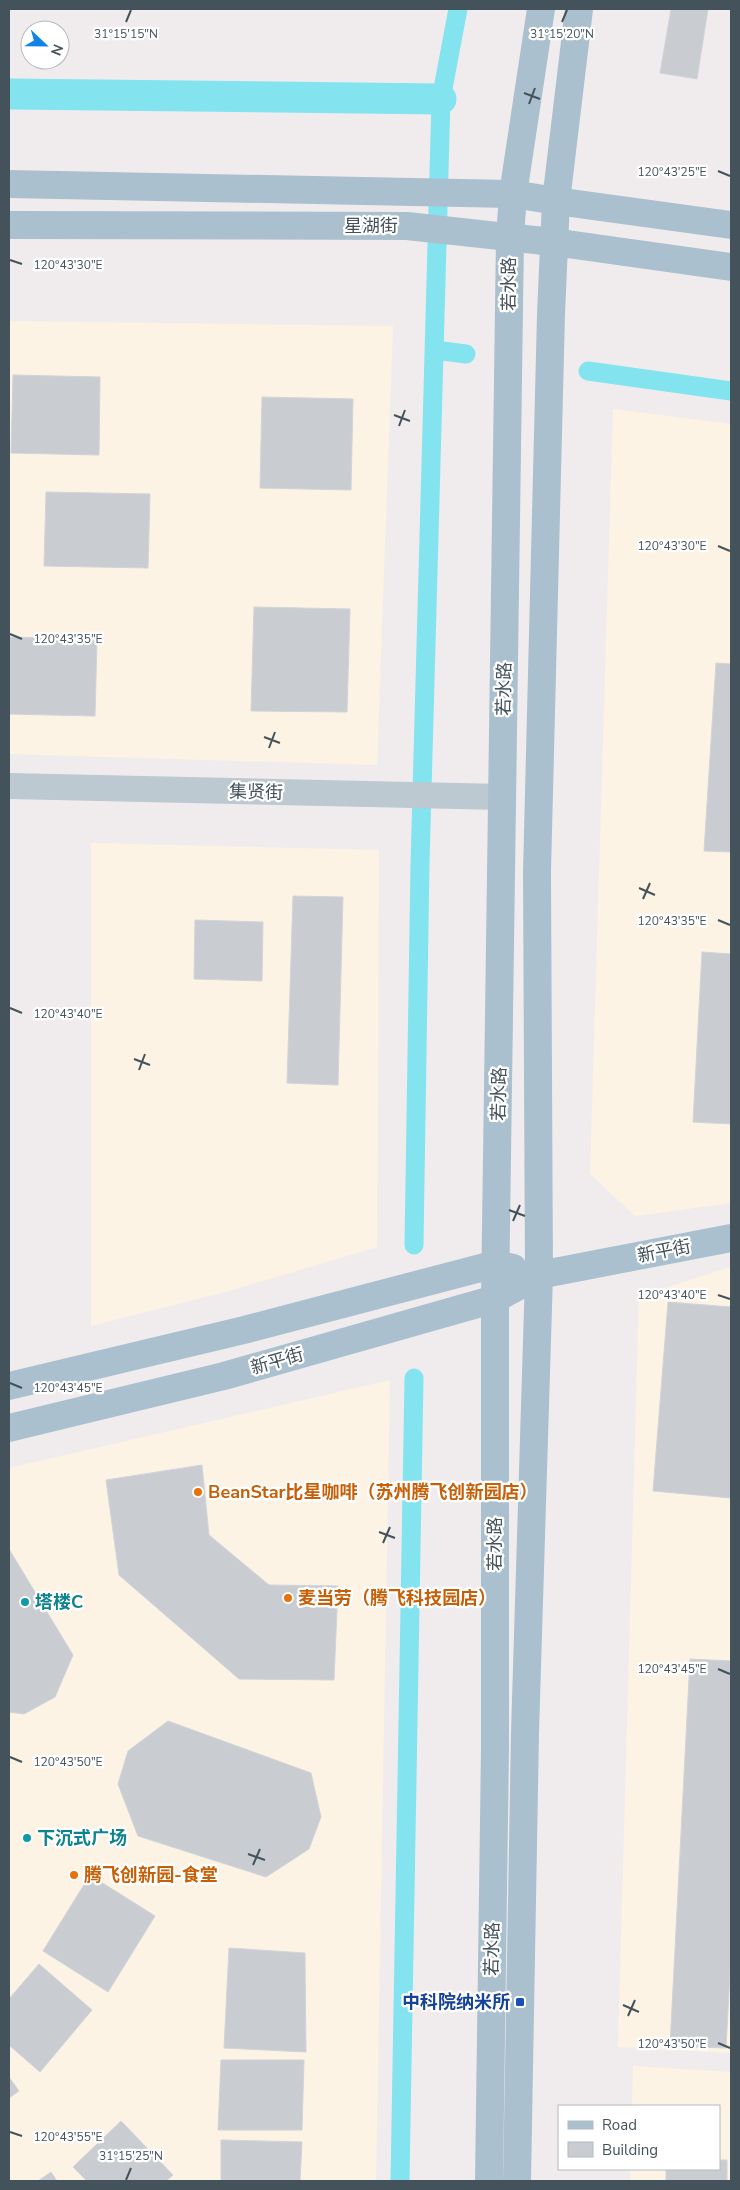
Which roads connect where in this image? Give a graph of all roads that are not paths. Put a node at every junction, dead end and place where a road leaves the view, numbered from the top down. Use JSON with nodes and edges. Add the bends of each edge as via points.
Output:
{"nodes":[{"id":1,"x":541,"y":9,"type":"edge"},
{"id":2,"x":579,"y":9,"type":"edge"},
{"id":3,"x":9,"y":184,"type":"edge"},
{"id":4,"x":513,"y":194,"type":"junction"},
{"id":5,"x":556,"y":201,"type":"junction"},
{"id":6,"x":9,"y":225,"type":"edge"},
{"id":7,"x":731,"y":225,"type":"edge"},
{"id":8,"x":510,"y":237,"type":"junction"},
{"id":9,"x":553,"y":242,"type":"junction"},
{"id":10,"x":731,"y":267,"type":"edge"},
{"id":11,"x":9,"y":786,"type":"edge"},
{"id":12,"x":503,"y":797,"type":"junction"},
{"id":13,"x":731,"y":1238,"type":"edge"},
{"id":14,"x":496,"y":1264,"type":"junction"},
{"id":15,"x":538,"y":1275,"type":"junction"},
{"id":16,"x":495,"y":1299,"type":"junction"},
{"id":17,"x":9,"y":1386,"type":"edge"},
{"id":18,"x":9,"y":1428,"type":"edge"},
{"id":19,"x":489,"y":2181,"type":"edge"},
{"id":20,"x":517,"y":2181,"type":"edge"}],
"edges":[{"from":1,"to":4,"type":"main road","name":"若水路"},
{"from":2,"to":5,"type":"main road","name":"若水路"},
{"from":3,"to":4,"type":"main road","name":"星湖街"},
{"from":4,"to":5,"type":"main road","name":"星湖街"},
{"from":4,"to":8,"type":"main road","name":"若水路"},
{"from":5,"to":7,"type":"main road","name":"星湖街"},
{"from":5,"to":9,"type":"main road","name":"若水路"},
{"from":6,"to":8,"type":"main road","name":"星湖街","via":[[407,226]]},
{"from":8,"to":9,"type":"main road","name":"星湖街"},
{"from":8,"to":12,"type":"main road","name":"若水路"},
{"from":9,"to":10,"type":"main road","name":"星湖街"},
{"from":9,"to":15,"type":"main road","name":"若水路","via":[[537,872]]},
{"from":11,"to":12,"type":"street","name":"集贤街"},
{"from":12,"to":14,"type":"main road","name":"若水路"},
{"from":13,"to":15,"type":"main road","name":"新平街"},
{"from":14,"to":15,"type":"main road","name":"新平街"},
{"from":14,"to":16,"type":"main road","name":"若水路"},
{"from":14,"to":17,"type":"main road","name":"新平街","via":[[244,1330]]},
{"from":15,"to":16,"type":"main road","name":"新平街"},
{"from":15,"to":20,"type":"main road","name":"若水路"},
{"from":16,"to":18,"type":"main road","name":"新平街","via":[[224,1376]]},
{"from":16,"to":19,"type":"main road","name":"若水路","via":[[495,1748]]}]}
